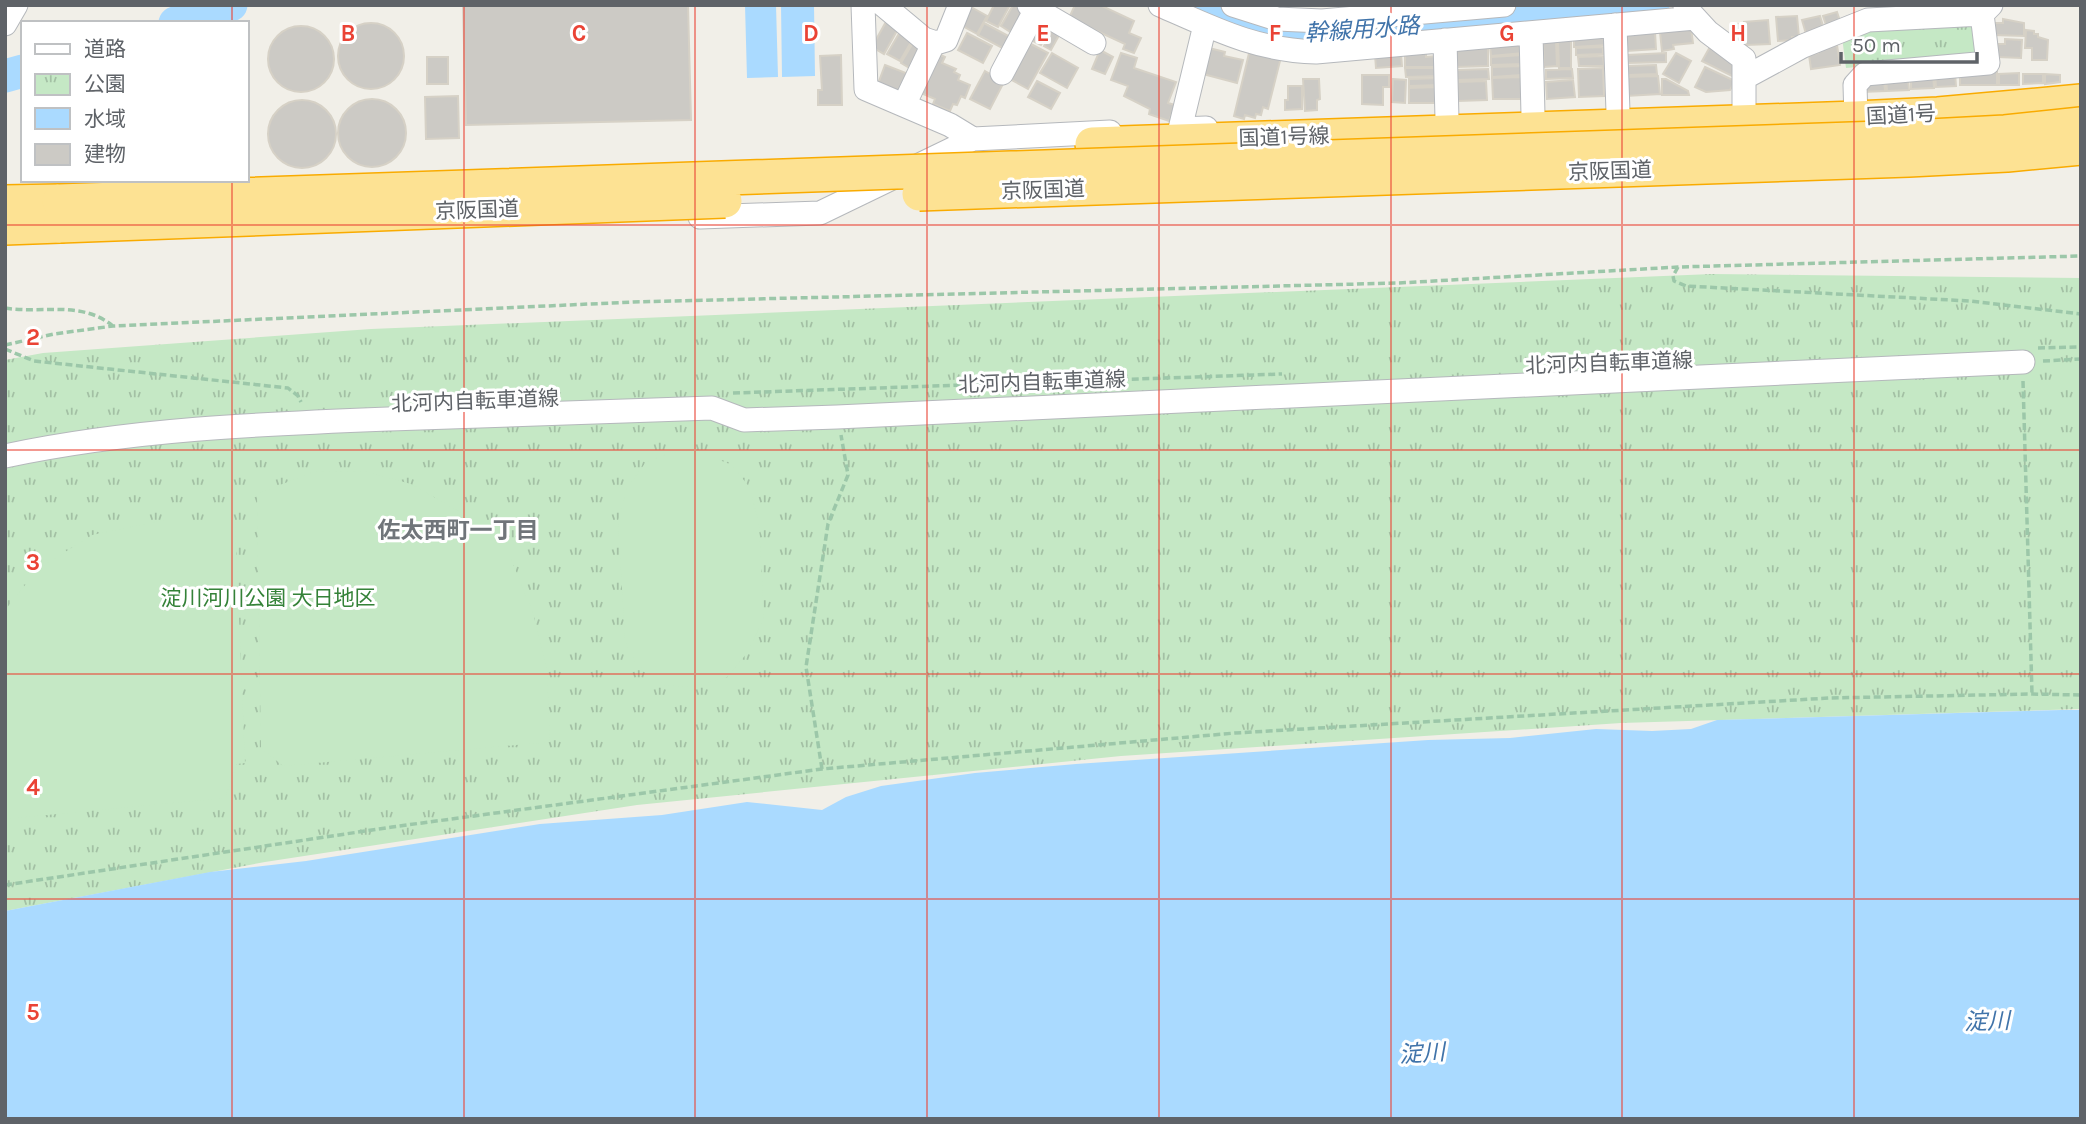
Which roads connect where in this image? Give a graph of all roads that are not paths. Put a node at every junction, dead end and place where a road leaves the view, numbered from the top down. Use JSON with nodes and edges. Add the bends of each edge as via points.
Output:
{"nodes":[{"id":1,"x":16,"y":5,"type":"edge"},
{"id":2,"x":960,"y":5,"type":"edge"},
{"id":3,"x":1160,"y":5,"type":"edge"},
{"id":4,"x":1233,"y":5,"type":"edge"},
{"id":5,"x":1504,"y":5,"type":"edge"},
{"id":6,"x":870,"y":6,"type":"edge"},
{"id":7,"x":1032,"y":7,"type":"edge"},
{"id":8,"x":1262,"y":9,"type":"edge"},
{"id":9,"x":1987,"y":10,"type":"edge"},
{"id":10,"x":1690,"y":13,"type":"edge"},
{"id":11,"x":1063,"y":14,"type":"edge"},
{"id":12,"x":5,"y":24,"type":"edge"},
{"id":13,"x":1205,"y":25,"type":"junction"},
{"id":14,"x":1615,"y":25,"type":"junction"},
{"id":15,"x":1531,"y":33,"type":"junction"},
{"id":16,"x":1445,"y":40,"type":"junction"},
{"id":17,"x":934,"y":42,"type":"junction"},
{"id":18,"x":1094,"y":43,"type":"dead end"},
{"id":19,"x":1002,"y":73,"type":"dead end"},
{"id":20,"x":1744,"y":78,"type":"junction"},
{"id":21,"x":2081,"y":101,"type":"edge"},
{"id":22,"x":904,"y":105,"type":"junction"},
{"id":23,"x":1618,"y":112,"type":"junction"},
{"id":24,"x":1533,"y":115,"type":"junction"},
{"id":25,"x":1732,"y":116,"type":"junction"},
{"id":26,"x":1840,"y":118,"type":"junction"},
{"id":27,"x":1447,"y":119,"type":"junction"},
{"id":28,"x":2081,"y":124,"type":"edge"},
{"id":29,"x":1180,"y":129,"type":"junction"},
{"id":30,"x":973,"y":139,"type":"junction"},
{"id":31,"x":2081,"y":148,"type":"edge"},
{"id":32,"x":850,"y":174,"type":"junction"},
{"id":33,"x":5,"y":202,"type":"edge"},
{"id":34,"x":59,"y":213,"type":"junction"},
{"id":35,"x":5,"y":228,"type":"edge"},
{"id":36,"x":5,"y":244,"type":"edge"},
{"id":37,"x":2024,"y":355,"type":"road end"},
{"id":38,"x":5,"y":456,"type":"edge"}],
"edges":[{"from":1,"to":12,"type":"street"},
{"from":2,"to":17,"type":"street","via":[[946,40]]},
{"from":3,"to":13,"type":"street"},
{"from":4,"to":8,"type":"street"},
{"from":5,"to":8,"type":"street","via":[[1322,21],[1277,19]]},
{"from":6,"to":17,"type":"street"},
{"from":6,"to":22,"type":"street","via":[[866,89]]},
{"from":7,"to":11,"type":"street"},
{"from":7,"to":19,"type":"street"},
{"from":9,"to":20,"type":"street","via":[[1868,20],[1803,46]]},
{"from":9,"to":26,"type":"street","via":[[1988,63],[1865,74]]},
{"from":10,"to":14,"type":"street"},
{"from":10,"to":20,"type":"street","via":[[1744,60]]},
{"from":11,"to":18,"type":"street"},
{"from":13,"to":16,"type":"street","via":[[1263,47],[1289,51]]},
{"from":13,"to":29,"type":"street"},
{"from":14,"to":15,"type":"street"},
{"from":14,"to":23,"type":"street"},
{"from":15,"to":16,"type":"street"},
{"from":15,"to":24,"type":"street"},
{"from":16,"to":27,"type":"street"},
{"from":17,"to":22,"type":"street"},
{"from":20,"to":25,"type":"street"},
{"from":21,"to":26,"type":"highway","name":"国道1号"},
{"from":22,"to":30,"type":"street"},
{"from":23,"to":24,"type":"street"},
{"from":23,"to":25,"type":"street","via":[[1721,108]]},
{"from":24,"to":27,"type":"street"},
{"from":25,"to":26,"type":"highway","name":"国道1号"},
{"from":25,"to":32,"type":"highway","name":"国道1号線","bridge":true,"via":[[1091,144]]},
{"from":27,"to":29,"type":"street"},
{"from":28,"to":32,"type":"highway","name":"京阪国道","bridge":true,"via":[[1910,137]]},
{"from":29,"to":30,"type":"street"},
{"from":30,"to":36,"type":"street","via":[[820,213]]},
{"from":31,"to":34,"type":"highway","name":"京阪国道","bridge":true,"via":[[1882,161]]},
{"from":32,"to":34,"type":"highway","name":"京阪国道","bridge":true},
{"from":33,"to":34,"type":"highway","name":"京阪国道"},
{"from":34,"to":35,"type":"highway","name":"京阪国道"},
{"from":37,"to":38,"type":"street","name":"北河内自転車道線","via":[[837,417],[744,419],[712,408],[304,422],[110,438]]}]}
